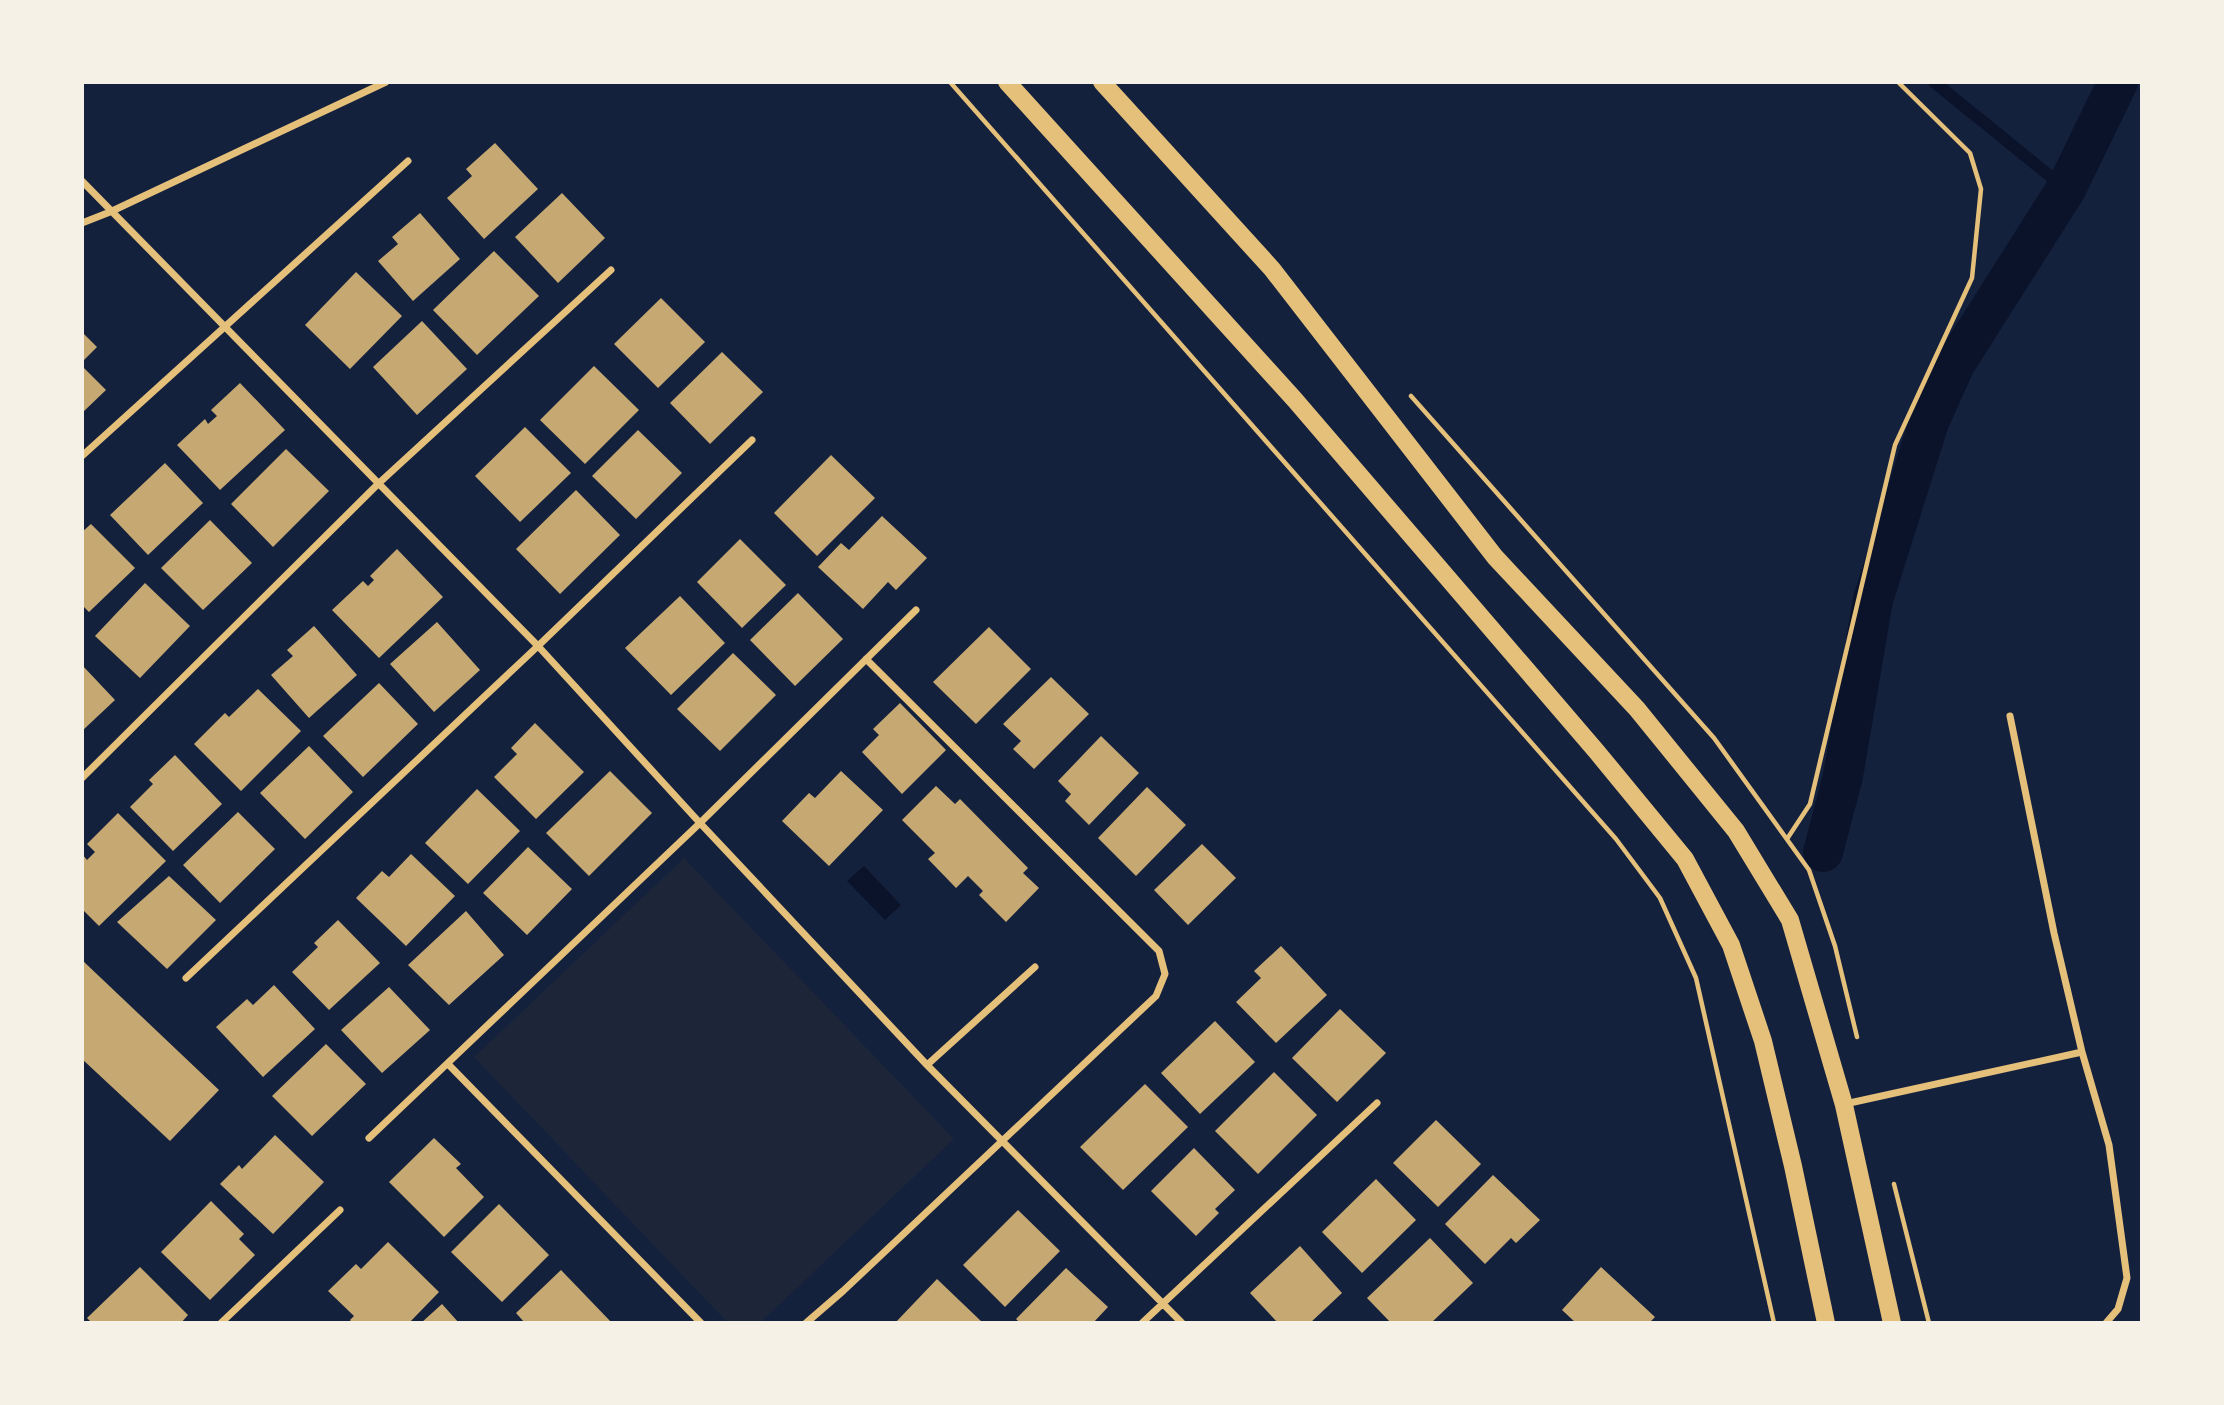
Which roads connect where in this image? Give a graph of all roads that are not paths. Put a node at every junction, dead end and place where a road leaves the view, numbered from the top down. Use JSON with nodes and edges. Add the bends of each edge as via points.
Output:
{"nodes":[{"id":1,"x":386,"y":82,"type":"edge"},
{"id":2,"x":1007,"y":82,"type":"edge"},
{"id":3,"x":1102,"y":82,"type":"edge"},
{"id":4,"x":408,"y":161,"type":"dead end"},
{"id":5,"x":82,"y":181,"type":"edge"},
{"id":6,"x":110,"y":212,"type":"junction"},
{"id":7,"x":82,"y":223,"type":"edge"},
{"id":8,"x":611,"y":270,"type":"dead end"},
{"id":9,"x":225,"y":326,"type":"junction"},
{"id":10,"x":752,"y":440,"type":"dead end"},
{"id":11,"x":82,"y":456,"type":"edge"},
{"id":12,"x":378,"y":484,"type":"junction"},
{"id":13,"x":916,"y":610,"type":"dead end"},
{"id":14,"x":538,"y":646,"type":"junction"},
{"id":15,"x":866,"y":659,"type":"junction"},
{"id":16,"x":2010,"y":716,"type":"dead end"},
{"id":17,"x":82,"y":778,"type":"edge"},
{"id":18,"x":700,"y":823,"type":"junction"},
{"id":19,"x":1035,"y":967,"type":"dead end"},
{"id":20,"x":186,"y":978,"type":"dead end"},
{"id":21,"x":2082,"y":1052,"type":"junction"},
{"id":22,"x":448,"y":1063,"type":"junction"},
{"id":23,"x":927,"y":1065,"type":"junction"},
{"id":24,"x":1377,"y":1103,"type":"dead end"},
{"id":25,"x":1844,"y":1105,"type":"junction"},
{"id":26,"x":369,"y":1138,"type":"dead end"},
{"id":27,"x":1003,"y":1141,"type":"junction"},
{"id":28,"x":340,"y":1210,"type":"dead end"},
{"id":29,"x":1163,"y":1303,"type":"junction"},
{"id":30,"x":221,"y":1323,"type":"edge"},
{"id":31,"x":701,"y":1323,"type":"edge"},
{"id":32,"x":806,"y":1323,"type":"edge"},
{"id":33,"x":1142,"y":1323,"type":"edge"},
{"id":34,"x":1182,"y":1323,"type":"edge"},
{"id":35,"x":1826,"y":1323,"type":"edge"},
{"id":36,"x":1892,"y":1323,"type":"edge"},
{"id":37,"x":2106,"y":1323,"type":"edge"}],
"edges":[{"from":1,"to":6,"type":"street"},
{"from":2,"to":35,"type":"main road","via":[[1295,400],[1685,859],[1731,945],[1763,1041]]},
{"from":3,"to":25,"type":"main road","via":[[1272,269],[1495,556],[1637,709],[1736,831],[1790,920]]},
{"from":4,"to":9,"type":"street"},
{"from":5,"to":6,"type":"street"},
{"from":6,"to":7,"type":"street"},
{"from":6,"to":9,"type":"street"},
{"from":8,"to":12,"type":"street"},
{"from":9,"to":11,"type":"street"},
{"from":9,"to":12,"type":"street"},
{"from":10,"to":14,"type":"street"},
{"from":12,"to":14,"type":"street"},
{"from":12,"to":17,"type":"street"},
{"from":13,"to":15,"type":"street"},
{"from":14,"to":18,"type":"street"},
{"from":14,"to":20,"type":"street"},
{"from":15,"to":18,"type":"street"},
{"from":15,"to":27,"type":"street","via":[[1159,951],[1165,974],[1156,996]]},
{"from":16,"to":21,"type":"street"},
{"from":18,"to":22,"type":"street"},
{"from":18,"to":23,"type":"street"},
{"from":19,"to":23,"type":"street"},
{"from":21,"to":25,"type":"street"},
{"from":21,"to":37,"type":"street","via":[[2109,1145],[2127,1278],[2118,1309]]},
{"from":22,"to":26,"type":"street"},
{"from":22,"to":31,"type":"street"},
{"from":23,"to":27,"type":"street"},
{"from":24,"to":29,"type":"street"},
{"from":25,"to":36,"type":"main road"},
{"from":27,"to":29,"type":"street"},
{"from":27,"to":32,"type":"street"},
{"from":28,"to":30,"type":"street"},
{"from":29,"to":33,"type":"street"},
{"from":29,"to":34,"type":"street"}]}
